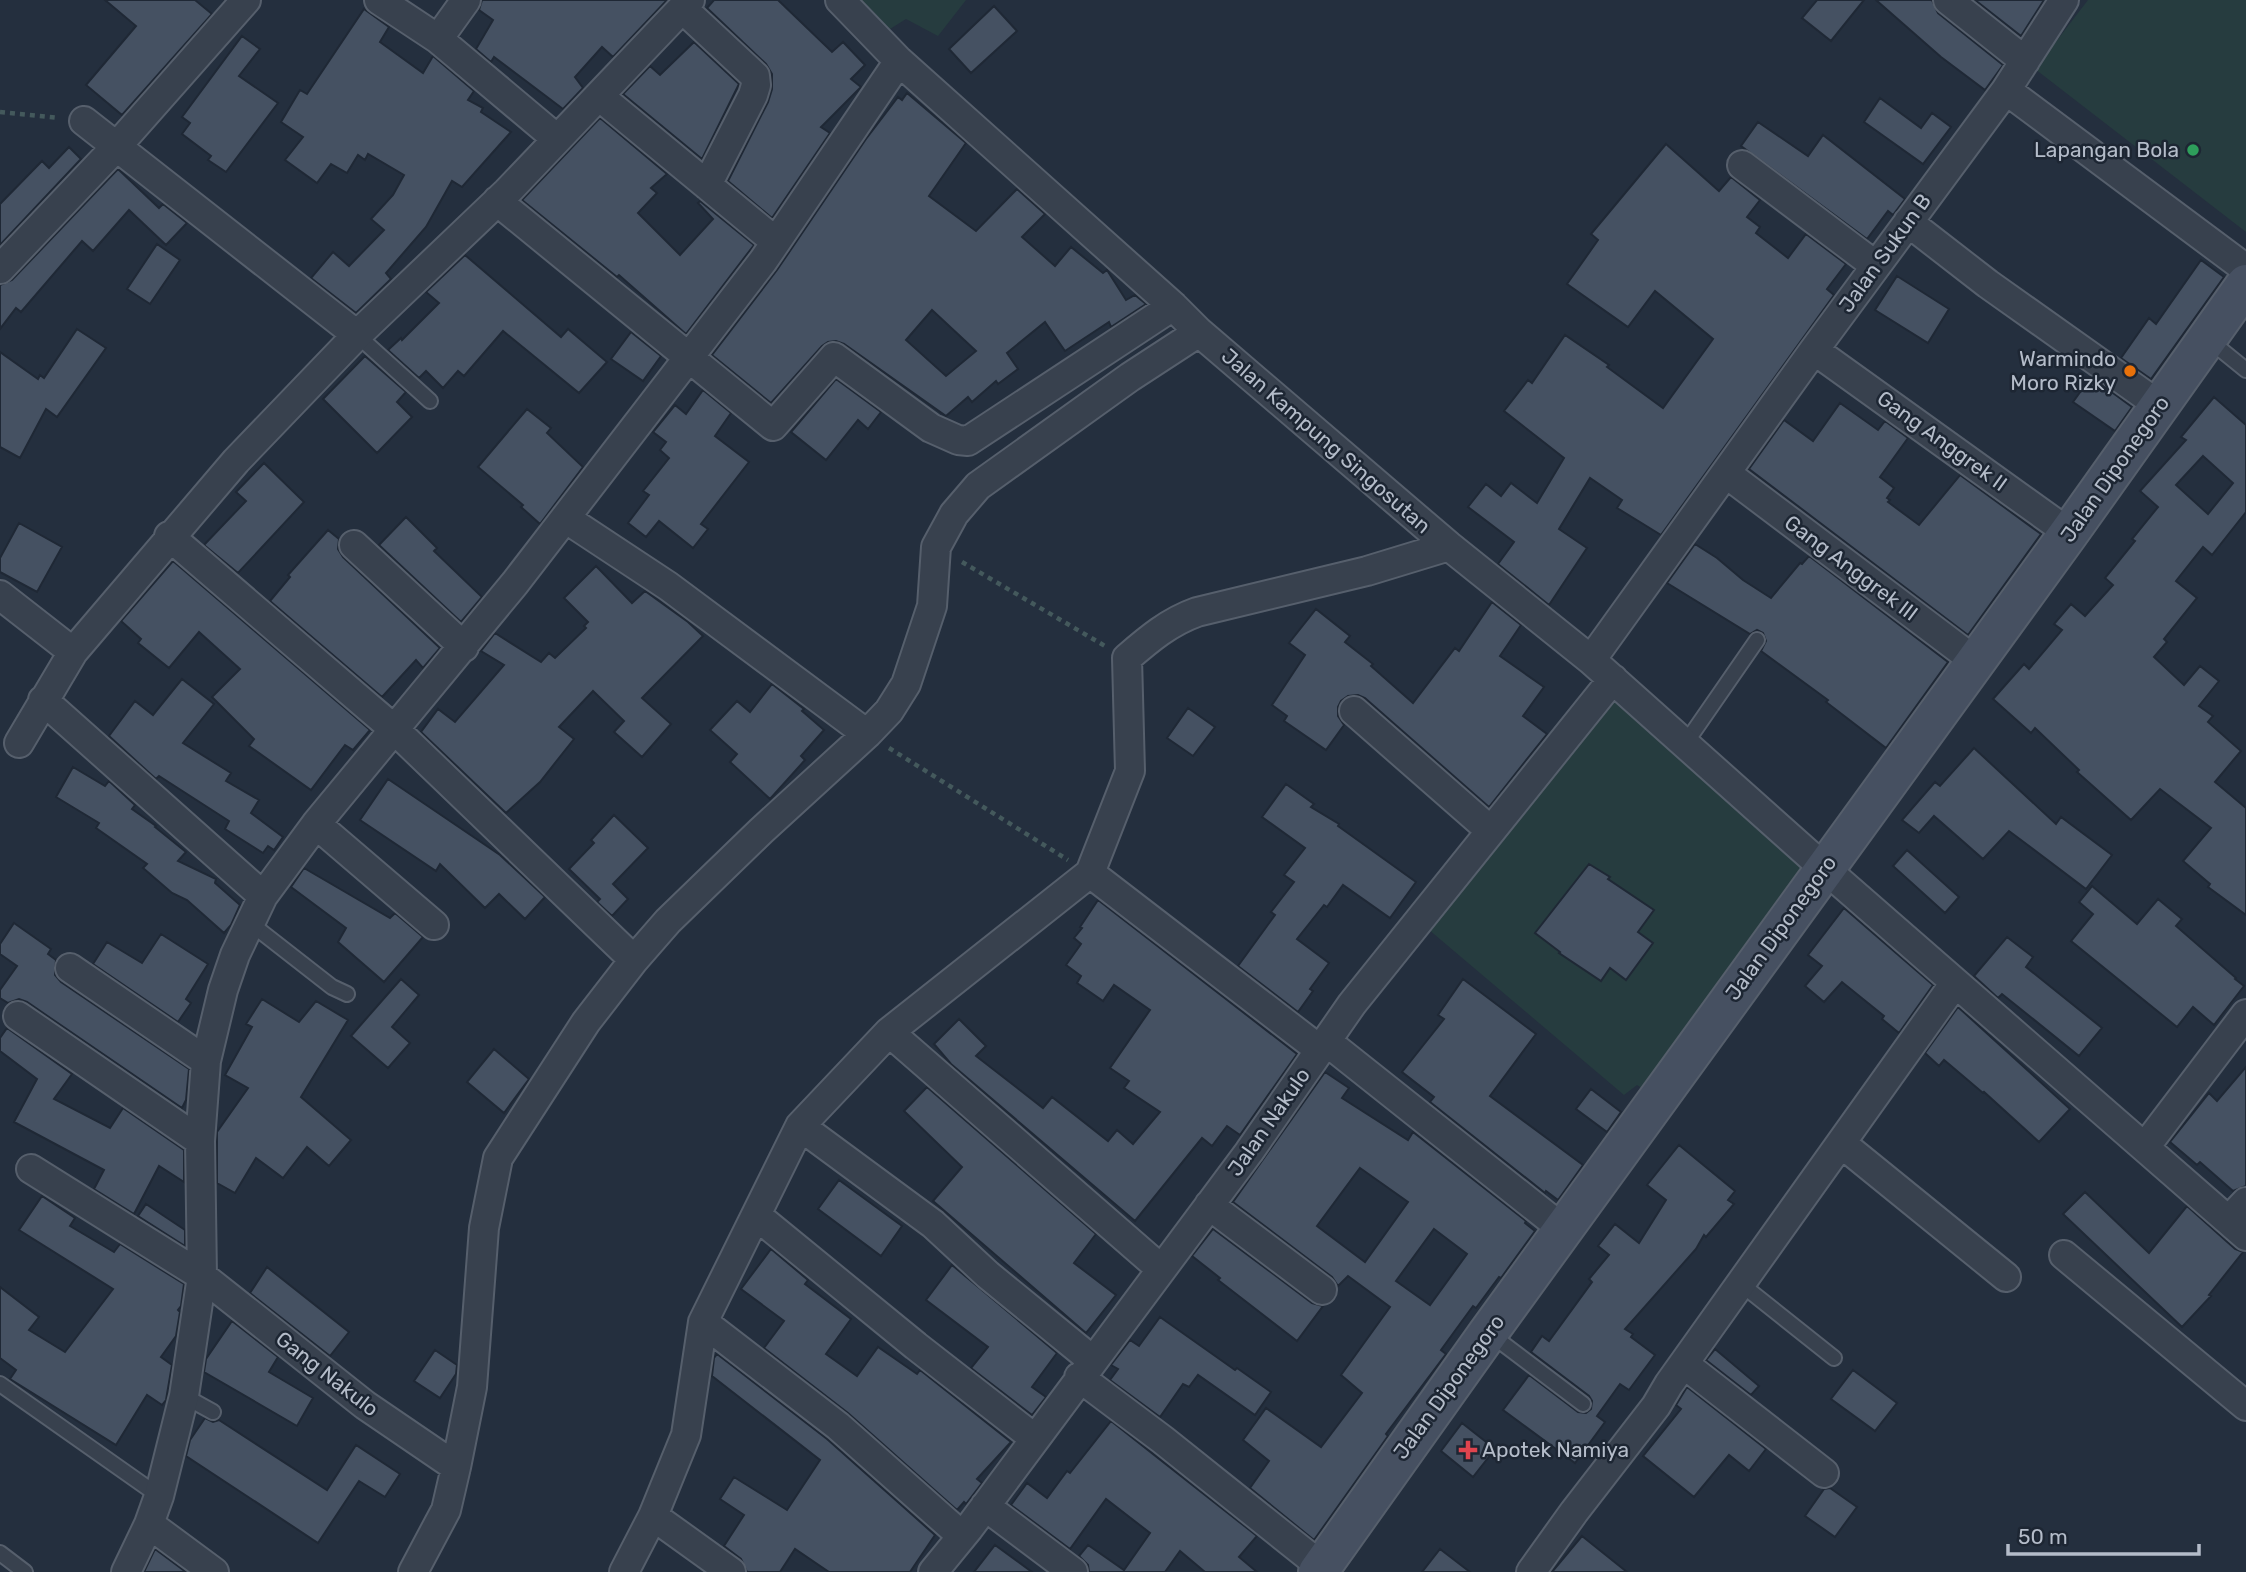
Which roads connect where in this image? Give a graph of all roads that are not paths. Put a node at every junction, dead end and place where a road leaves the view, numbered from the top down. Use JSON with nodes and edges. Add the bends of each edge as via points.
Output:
{"nodes":[{"id":1,"x":246,"y":0,"type":"edge"},
{"id":2,"x":379,"y":0,"type":"edge"},
{"id":3,"x":466,"y":0,"type":"edge"},
{"id":4,"x":840,"y":0,"type":"edge"},
{"id":5,"x":1948,"y":0,"type":"edge"},
{"id":6,"x":2064,"y":0,"type":"edge"},
{"id":7,"x":686,"y":4,"type":"edge"},
{"id":8,"x":439,"y":39,"type":"junction"},
{"id":9,"x":899,"y":61,"type":"junction"},
{"id":10,"x":2025,"y":61,"type":"junction"},
{"id":11,"x":2006,"y":90,"type":"junction"},
{"id":12,"x":599,"y":96,"type":"junction"},
{"id":13,"x":84,"y":121,"type":"road end"},
{"id":14,"x":558,"y":139,"type":"junction"},
{"id":15,"x":117,"y":146,"type":"junction"},
{"id":16,"x":1742,"y":165,"type":"dead end"},
{"id":17,"x":707,"y":185,"type":"junction"},
{"id":18,"x":497,"y":201,"type":"junction"},
{"id":19,"x":1908,"y":222,"type":"junction"},
{"id":20,"x":776,"y":242,"type":"junction"},
{"id":21,"x":1876,"y":266,"type":"junction"},
{"id":22,"x":2246,"y":268,"type":"edge"},
{"id":23,"x":0,"y":269,"type":"edge"},
{"id":24,"x":2246,"y":284,"type":"edge"},
{"id":25,"x":1174,"y":306,"type":"junction"},
{"id":26,"x":1199,"y":332,"type":"junction"},
{"id":27,"x":357,"y":335,"type":"junction"},
{"id":28,"x":2208,"y":338,"type":"junction"},
{"id":29,"x":1814,"y":350,"type":"junction"},
{"id":30,"x":689,"y":358,"type":"junction"},
{"id":31,"x":2246,"y":370,"type":"edge"},
{"id":32,"x":430,"y":401,"type":"dead end"},
{"id":33,"x":2160,"y":406,"type":"junction"},
{"id":34,"x":1727,"y":474,"type":"junction"},
{"id":35,"x":565,"y":518,"type":"junction"},
{"id":36,"x":2069,"y":533,"type":"junction"},
{"id":37,"x":169,"y":536,"type":"junction"},
{"id":38,"x":354,"y":545,"type":"dead end"},
{"id":39,"x":1448,"y":546,"type":"junction"},
{"id":40,"x":0,"y":595,"type":"edge"},
{"id":41,"x":1757,"y":640,"type":"dead end"},
{"id":42,"x":464,"y":647,"type":"junction"},
{"id":43,"x":73,"y":652,"type":"junction"},
{"id":44,"x":1591,"y":660,"type":"junction"},
{"id":45,"x":1975,"y":661,"type":"junction"},
{"id":46,"x":1612,"y":679,"type":"junction"},
{"id":47,"x":43,"y":701,"type":"junction"},
{"id":48,"x":1354,"y":711,"type":"dead end"},
{"id":49,"x":395,"y":730,"type":"junction"},
{"id":50,"x":867,"y":734,"type":"junction"},
{"id":51,"x":19,"y":743,"type":"dead end"},
{"id":52,"x":1685,"y":744,"type":"junction"},
{"id":53,"x":316,"y":824,"type":"junction"},
{"id":54,"x":1491,"y":831,"type":"junction"},
{"id":55,"x":1824,"y":868,"type":"junction"},
{"id":56,"x":1090,"y":873,"type":"junction"},
{"id":57,"x":262,"y":896,"type":"junction"},
{"id":58,"x":250,"y":923,"type":"junction"},
{"id":59,"x":434,"y":925,"type":"dead end"},
{"id":60,"x":634,"y":960,"type":"junction"},
{"id":61,"x":70,"y":968,"type":"dead end"},
{"id":62,"x":1955,"y":983,"type":"junction"},
{"id":63,"x":348,"y":994,"type":"dead end"},
{"id":64,"x":2246,"y":1014,"type":"edge"},
{"id":65,"x":18,"y":1016,"type":"dead end"},
{"id":66,"x":889,"y":1032,"type":"junction"},
{"id":67,"x":1323,"y":1046,"type":"junction"},
{"id":68,"x":206,"y":1061,"type":"junction"},
{"id":69,"x":800,"y":1126,"type":"junction"},
{"id":70,"x":200,"y":1141,"type":"junction"},
{"id":71,"x":1841,"y":1143,"type":"junction"},
{"id":72,"x":2145,"y":1147,"type":"junction"},
{"id":73,"x":31,"y":1169,"type":"dead end"},
{"id":74,"x":1209,"y":1205,"type":"junction"},
{"id":75,"x":757,"y":1216,"type":"junction"},
{"id":76,"x":2240,"y":1220,"type":"edge"},
{"id":77,"x":1564,"y":1230,"type":"junction"},
{"id":78,"x":2064,"y":1255,"type":"dead end"},
{"id":79,"x":1161,"y":1269,"type":"junction"},
{"id":80,"x":202,"y":1276,"type":"junction"},
{"id":81,"x":2006,"y":1277,"type":"dead end"},
{"id":82,"x":1741,"y":1284,"type":"junction"},
{"id":83,"x":1322,"y":1290,"type":"dead end"},
{"id":84,"x":703,"y":1322,"type":"junction"},
{"id":85,"x":1488,"y":1333,"type":"junction"},
{"id":86,"x":1834,"y":1358,"type":"dead end"},
{"id":87,"x":1684,"y":1364,"type":"junction"},
{"id":88,"x":1086,"y":1368,"type":"junction"},
{"id":89,"x":0,"y":1384,"type":"edge"},
{"id":90,"x":184,"y":1396,"type":"junction"},
{"id":91,"x":1583,"y":1404,"type":"dead end"},
{"id":92,"x":2246,"y":1406,"type":"edge"},
{"id":93,"x":213,"y":1412,"type":"dead end"},
{"id":94,"x":1034,"y":1438,"type":"junction"},
{"id":95,"x":456,"y":1467,"type":"junction"},
{"id":96,"x":1824,"y":1473,"type":"dead end"},
{"id":97,"x":159,"y":1496,"type":"junction"},
{"id":98,"x":985,"y":1506,"type":"junction"},
{"id":99,"x":653,"y":1516,"type":"junction"},
{"id":100,"x":149,"y":1524,"type":"junction"},
{"id":101,"x":962,"y":1536,"type":"junction"},
{"id":102,"x":0,"y":1553,"type":"edge"},
{"id":103,"x":1320,"y":1570,"type":"edge"},
{"id":104,"x":25,"y":1572,"type":"edge"},
{"id":105,"x":126,"y":1572,"type":"edge"},
{"id":106,"x":214,"y":1572,"type":"edge"},
{"id":107,"x":413,"y":1572,"type":"edge"},
{"id":108,"x":624,"y":1572,"type":"edge"},
{"id":109,"x":731,"y":1572,"type":"edge"},
{"id":110,"x":933,"y":1572,"type":"edge"},
{"id":111,"x":1073,"y":1572,"type":"edge"},
{"id":112,"x":1531,"y":1572,"type":"edge"}],
"edges":[{"from":1,"to":15,"type":"street"},
{"from":2,"to":8,"type":"street"},
{"from":3,"to":8,"type":"street"},
{"from":4,"to":9,"type":"street","name":"Jalan Kampung Singosutan"},
{"from":5,"to":10,"type":"street"},
{"from":6,"to":10,"type":"street","name":"Jalan Sukun B"},
{"from":7,"to":12,"type":"street"},
{"from":7,"to":17,"type":"street","via":[[755,76],[754,94]]},
{"from":8,"to":14,"type":"street"},
{"from":9,"to":20,"type":"street"},
{"from":9,"to":25,"type":"street","name":"Jalan Kampung Singosutan"},
{"from":10,"to":11,"type":"street","name":"Jalan Sukun B"},
{"from":11,"to":19,"type":"street","name":"Jalan Sukun B"},
{"from":11,"to":22,"type":"street"},
{"from":12,"to":14,"type":"street"},
{"from":12,"to":17,"type":"street"},
{"from":13,"to":15,"type":"street"},
{"from":14,"to":18,"type":"street"},
{"from":15,"to":23,"type":"street"},
{"from":15,"to":27,"type":"street"},
{"from":16,"to":21,"type":"street"},
{"from":17,"to":20,"type":"street"},
{"from":18,"to":27,"type":"street"},
{"from":18,"to":30,"type":"street"},
{"from":19,"to":21,"type":"street","name":"Jalan Sukun B"},
{"from":19,"to":33,"type":"street"},
{"from":20,"to":30,"type":"street"},
{"from":21,"to":29,"type":"street","name":"Jalan Sukun B"},
{"from":24,"to":28,"type":"street","name":"Jalan Diponegoro"},
{"from":25,"to":26,"type":"street","name":"Jalan Kampung Singosutan"},
{"from":25,"to":30,"type":"street","via":[[968,441],[931,428],[838,358],[831,359],[773,426]]},
{"from":26,"to":39,"type":"street","name":"Jalan Kampung Singosutan"},
{"from":26,"to":50,"type":"street","via":[[978,485],[954,514],[936,547],[932,606],[906,684]]},
{"from":27,"to":32,"type":"lane"},
{"from":27,"to":37,"type":"street"},
{"from":28,"to":31,"type":"lane"},
{"from":28,"to":33,"type":"street","name":"Jalan Diponegoro"},
{"from":29,"to":34,"type":"street","name":"Jalan Sukun B"},
{"from":29,"to":36,"type":"street","name":"Gang Anggrek II"},
{"from":30,"to":35,"type":"street"},
{"from":33,"to":36,"type":"street","name":"Jalan Diponegoro"},
{"from":34,"to":44,"type":"street","name":"Jalan Sukun B"},
{"from":34,"to":45,"type":"street","name":"Gang Anggrek III"},
{"from":35,"to":42,"type":"street"},
{"from":35,"to":50,"type":"street","via":[[658,579]]},
{"from":36,"to":45,"type":"street","name":"Jalan Diponegoro"},
{"from":37,"to":43,"type":"street"},
{"from":37,"to":49,"type":"street"},
{"from":38,"to":42,"type":"street"},
{"from":39,"to":44,"type":"street","name":"Jalan Kampung Singosutan"},
{"from":39,"to":56,"type":"street","via":[[1367,571],[1197,612],[1156,632],[1127,659],[1130,771]]},
{"from":40,"to":43,"type":"street"},
{"from":41,"to":52,"type":"lane"},
{"from":42,"to":49,"type":"street"},
{"from":43,"to":47,"type":"street"},
{"from":44,"to":46,"type":"street","name":"Jalan Kampung Singosutan"},
{"from":45,"to":55,"type":"street","name":"Jalan Diponegoro"},
{"from":46,"to":52,"type":"street","name":"Jalan Kampung Singosutan"},
{"from":46,"to":54,"type":"street","name":"Jalan Nakulo"},
{"from":47,"to":51,"type":"street"},
{"from":47,"to":57,"type":"street"},
{"from":48,"to":54,"type":"street"},
{"from":49,"to":53,"type":"street"},
{"from":49,"to":60,"type":"street"},
{"from":50,"to":60,"type":"street","via":[[668,921]]},
{"from":52,"to":55,"type":"street","name":"Jalan Kampung Singosutan"},
{"from":53,"to":57,"type":"street"},
{"from":53,"to":59,"type":"street"},
{"from":54,"to":67,"type":"street","name":"Jalan Nakulo"},
{"from":55,"to":62,"type":"street","name":"Jalan Kampung Singosutan"},
{"from":55,"to":77,"type":"street","name":"Jalan Diponegoro"},
{"from":56,"to":66,"type":"street"},
{"from":56,"to":67,"type":"street"},
{"from":57,"to":58,"type":"street"},
{"from":58,"to":63,"type":"lane","via":[[332,987]]},
{"from":58,"to":68,"type":"street","via":[[234,955]]},
{"from":60,"to":95,"type":"street","via":[[586,1022],[498,1158],[484,1228],[472,1387]]},
{"from":61,"to":68,"type":"street"},
{"from":62,"to":71,"type":"street"},
{"from":62,"to":72,"type":"street","name":"Jalan Kampung Singosutan"},
{"from":64,"to":72,"type":"street"},
{"from":65,"to":70,"type":"street"},
{"from":66,"to":69,"type":"street"},
{"from":66,"to":79,"type":"street"},
{"from":67,"to":74,"type":"street","name":"Jalan Nakulo"},
{"from":67,"to":77,"type":"street"},
{"from":68,"to":70,"type":"street"},
{"from":69,"to":75,"type":"street"},
{"from":69,"to":88,"type":"street","via":[[933,1224]]},
{"from":70,"to":80,"type":"street"},
{"from":71,"to":81,"type":"street"},
{"from":71,"to":82,"type":"street"},
{"from":72,"to":76,"type":"street","name":"Jalan Kampung Singosutan"},
{"from":73,"to":80,"type":"street","name":"Gang Nakulo"},
{"from":74,"to":79,"type":"street","name":"Jalan Nakulo"},
{"from":74,"to":83,"type":"street"},
{"from":75,"to":84,"type":"street"},
{"from":75,"to":94,"type":"street"},
{"from":77,"to":85,"type":"street","name":"Jalan Diponegoro"},
{"from":78,"to":92,"type":"street"},
{"from":79,"to":88,"type":"street","name":"Jalan Nakulo"},
{"from":80,"to":90,"type":"street"},
{"from":80,"to":95,"type":"street","name":"Gang Nakulo","via":[[365,1405]]},
{"from":82,"to":86,"type":"lane"},
{"from":82,"to":87,"type":"street"},
{"from":84,"to":99,"type":"street","via":[[686,1435]]},
{"from":84,"to":101,"type":"street","via":[[838,1426]]},
{"from":85,"to":91,"type":"lane"},
{"from":85,"to":103,"type":"street","name":"Jalan Diponegoro"},
{"from":87,"to":96,"type":"street"},
{"from":87,"to":112,"type":"street"},
{"from":88,"to":94,"type":"street","name":"Jalan Nakulo"},
{"from":88,"to":103,"type":"street"},
{"from":89,"to":97,"type":"lane"},
{"from":90,"to":93,"type":"lane"},
{"from":90,"to":97,"type":"street"},
{"from":94,"to":98,"type":"street","name":"Jalan Nakulo"},
{"from":95,"to":107,"type":"street","via":[[446,1510]]},
{"from":97,"to":100,"type":"street"},
{"from":98,"to":101,"type":"street","name":"Jalan Nakulo"},
{"from":98,"to":111,"type":"street"},
{"from":99,"to":108,"type":"street"},
{"from":99,"to":109,"type":"street"},
{"from":100,"to":105,"type":"street"},
{"from":100,"to":106,"type":"street"},
{"from":101,"to":110,"type":"street","name":"Jalan Nakulo"},
{"from":102,"to":104,"type":"lane"}]}
